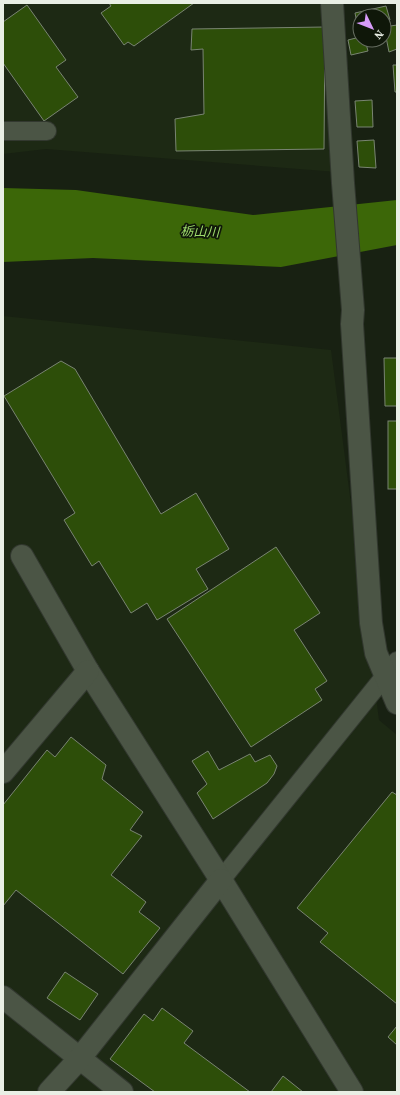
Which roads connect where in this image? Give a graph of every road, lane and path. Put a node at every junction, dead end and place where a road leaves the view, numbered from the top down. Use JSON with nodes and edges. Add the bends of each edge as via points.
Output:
{"nodes":[{"id":1,"x":332,"y":3,"type":"edge"},
{"id":2,"x":3,"y":131,"type":"edge"},
{"id":3,"x":47,"y":132,"type":"dead end"},
{"id":4,"x":22,"y":556,"type":"dead end"},
{"id":5,"x":391,"y":668,"type":"edge"},
{"id":6,"x":88,"y":671,"type":"junction"},
{"id":7,"x":397,"y":703,"type":"edge"},
{"id":8,"x":3,"y":772,"type":"edge"},
{"id":9,"x":221,"y":880,"type":"junction"},
{"id":10,"x":3,"y":997,"type":"edge"},
{"id":11,"x":80,"y":1058,"type":"junction"},
{"id":12,"x":49,"y":1092,"type":"edge"},
{"id":13,"x":122,"y":1092,"type":"edge"},
{"id":14,"x":352,"y":1092,"type":"edge"}],
"edges":[{"from":1,"to":5,"type":"street","via":[[371,623],[376,653]]},
{"from":2,"to":3,"type":"street"},
{"from":4,"to":6,"type":"street"},
{"from":5,"to":7,"type":"street"},
{"from":5,"to":9,"type":"street"},
{"from":6,"to":8,"type":"street"},
{"from":6,"to":9,"type":"street"},
{"from":9,"to":11,"type":"street"},
{"from":9,"to":14,"type":"street"},
{"from":10,"to":11,"type":"street"},
{"from":11,"to":12,"type":"street"},
{"from":11,"to":13,"type":"street"}]}
